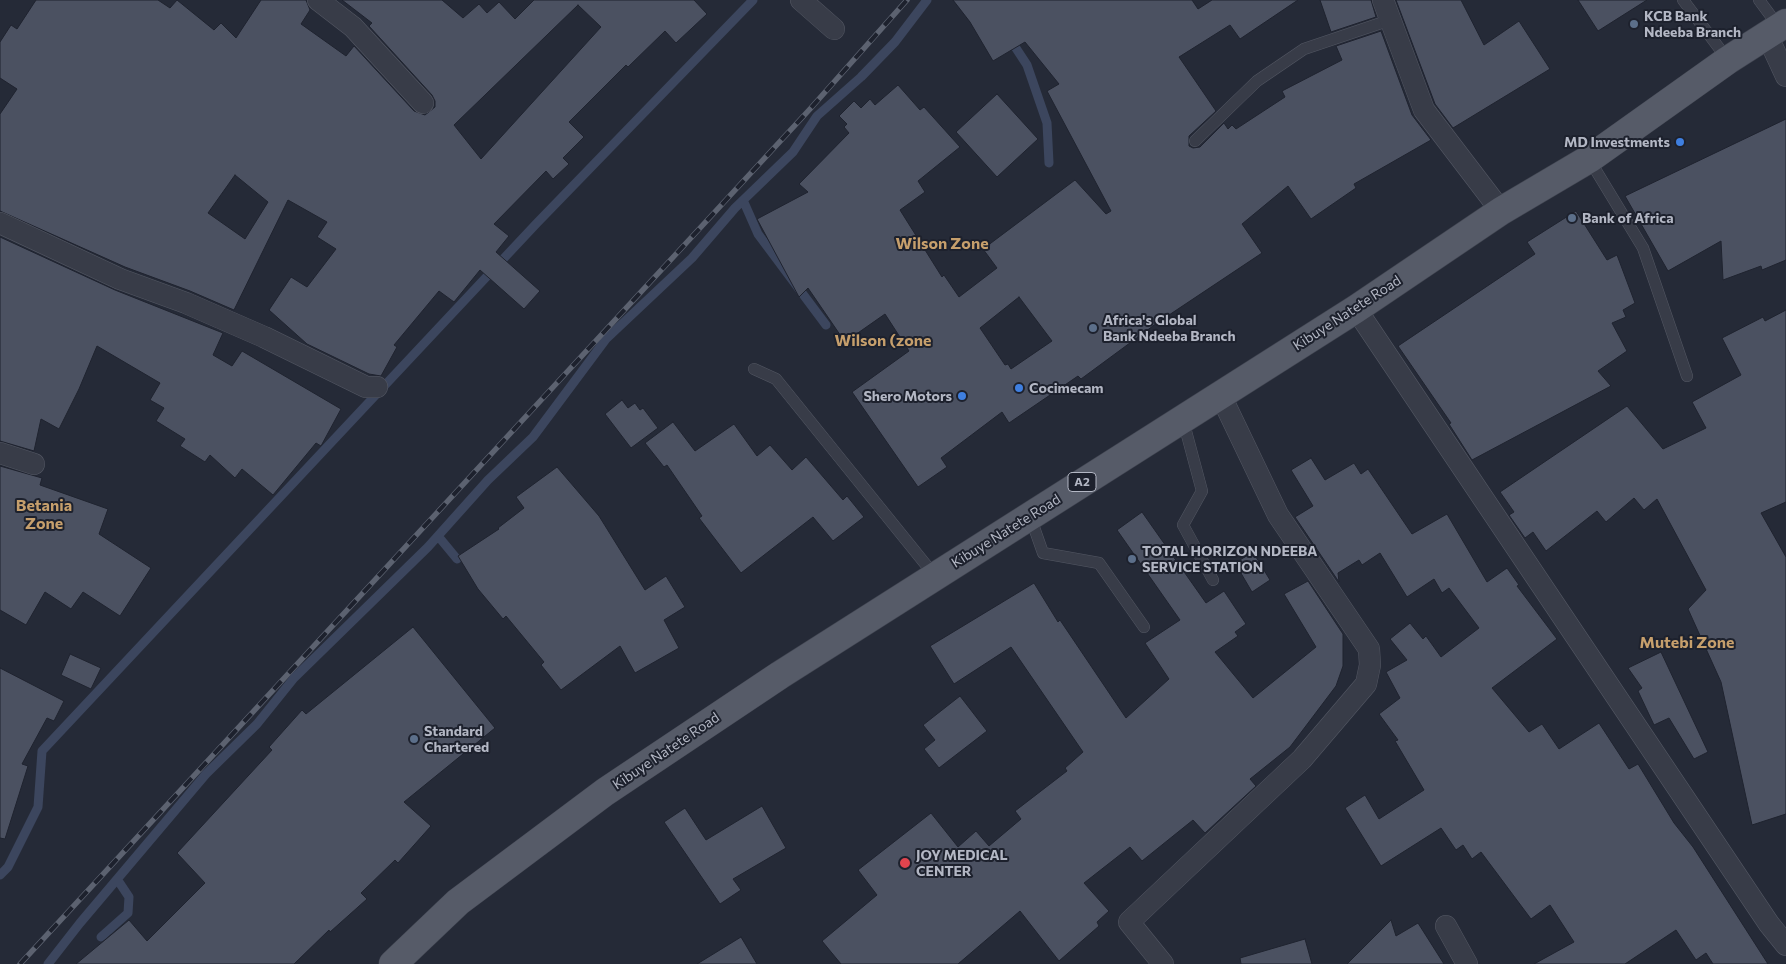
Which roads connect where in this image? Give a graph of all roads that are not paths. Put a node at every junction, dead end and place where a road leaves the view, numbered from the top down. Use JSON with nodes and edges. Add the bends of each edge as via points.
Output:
{"nodes":[{"id":1,"x":318,"y":0,"type":"edge"},
{"id":2,"x":801,"y":0,"type":"edge"},
{"id":3,"x":1683,"y":0,"type":"edge"},
{"id":4,"x":1759,"y":0,"type":"edge"},
{"id":5,"x":1386,"y":10,"type":"edge"},
{"id":6,"x":1777,"y":28,"type":"edge"},
{"id":7,"x":834,"y":29,"type":"dead end"},
{"id":8,"x":1728,"y":60,"type":"junction"},
{"id":9,"x":1786,"y":76,"type":"edge"},
{"id":10,"x":423,"y":103,"type":"dead end"},
{"id":11,"x":1195,"y":141,"type":"dead end"},
{"id":12,"x":1589,"y":159,"type":"junction"},
{"id":13,"x":1501,"y":212,"type":"junction"},
{"id":14,"x":0,"y":223,"type":"edge"},
{"id":15,"x":1356,"y":309,"type":"junction"},
{"id":16,"x":754,"y":369,"type":"dead end"},
{"id":17,"x":1687,"y":376,"type":"dead end"},
{"id":18,"x":376,"y":387,"type":"dead end"},
{"id":19,"x":1220,"y":394,"type":"junction"},
{"id":20,"x":1182,"y":418,"type":"junction"},
{"id":21,"x":0,"y":453,"type":"edge"},
{"id":22,"x":34,"y":464,"type":"dead end"},
{"id":23,"x":1030,"y":516,"type":"junction"},
{"id":24,"x":935,"y":576,"type":"junction"},
{"id":25,"x":1214,"y":580,"type":"dead end"},
{"id":26,"x":1144,"y":627,"type":"dead end"},
{"id":27,"x":1777,"y":921,"type":"edge"},
{"id":28,"x":1446,"y":926,"type":"dead end"},
{"id":29,"x":1786,"y":945,"type":"edge"},
{"id":30,"x":394,"y":964,"type":"edge"},
{"id":31,"x":1163,"y":964,"type":"edge"},
{"id":32,"x":1467,"y":964,"type":"edge"}],
"edges":[{"from":1,"to":10,"type":"street","via":[[353,27]]},
{"from":2,"to":7,"type":"street"},
{"from":3,"to":8,"type":"lane"},
{"from":4,"to":6,"type":"lane"},
{"from":5,"to":11,"type":"lane","via":[[1304,49],[1257,81]]},
{"from":5,"to":13,"type":"street","via":[[1424,110]]},
{"from":6,"to":8,"type":"main road","name":"Kibuye Natete Road","number":"A2"},
{"from":6,"to":9,"type":"street"},
{"from":8,"to":12,"type":"main road","name":"Kibuye Natete Road","number":"A2"},
{"from":12,"to":13,"type":"main road","name":"Kibuye Natete Road","number":"A2"},
{"from":12,"to":17,"type":"lane","via":[[1643,248]]},
{"from":13,"to":15,"type":"main road","name":"Kibuye Natete Road","number":"A2"},
{"from":14,"to":18,"type":"street","via":[[120,279],[264,337],[366,387]]},
{"from":15,"to":19,"type":"main road","name":"Kibuye Natete Road","number":"A2"},
{"from":15,"to":27,"type":"street"},
{"from":16,"to":24,"type":"lane","via":[[776,379]]},
{"from":19,"to":20,"type":"main road","name":"Kibuye Natete Road","number":"A2"},
{"from":19,"to":31,"type":"street","via":[[1278,515],[1369,649],[1370,665],[1366,684],[1302,758],[1129,922]]},
{"from":20,"to":23,"type":"main road","name":"Kibuye Natete Road","number":"A2"},
{"from":20,"to":25,"type":"lane","via":[[1202,491],[1183,525]]},
{"from":21,"to":22,"type":"street"},
{"from":23,"to":24,"type":"main road","name":"Kibuye Natete Road","number":"A2"},
{"from":23,"to":26,"type":"lane","via":[[1043,553],[1099,564]]},
{"from":24,"to":30,"type":"main road","name":"Kibuye Natete Road","number":"A2","via":[[605,792],[458,902]]},
{"from":27,"to":29,"type":"street"},
{"from":28,"to":32,"type":"street"}]}
